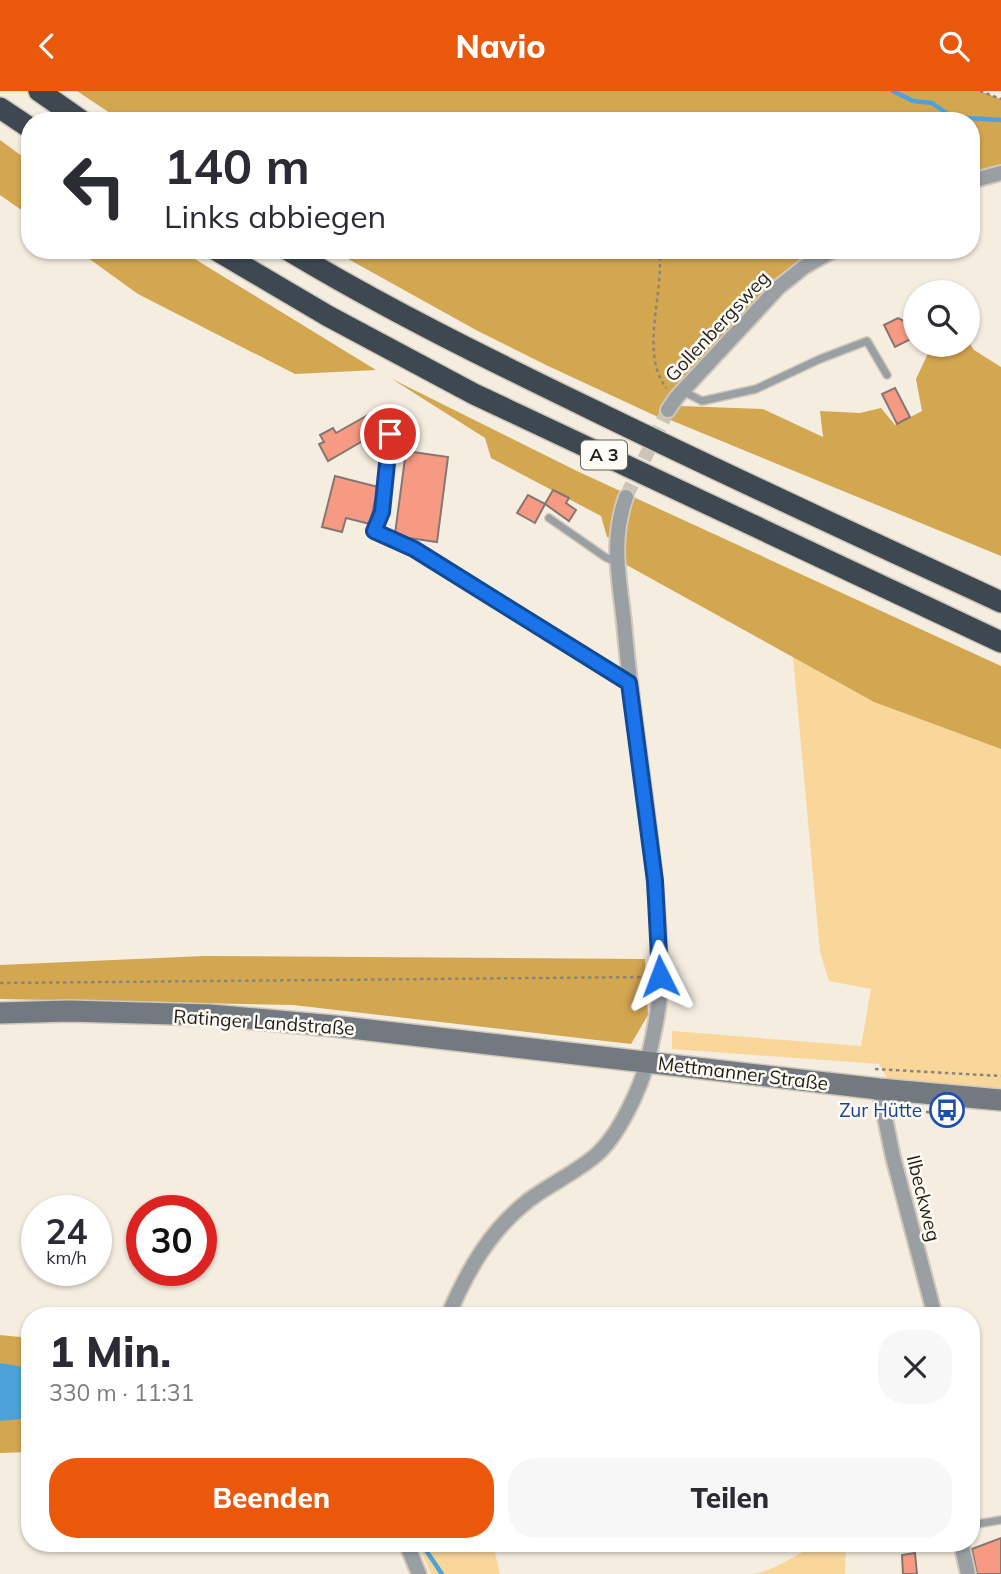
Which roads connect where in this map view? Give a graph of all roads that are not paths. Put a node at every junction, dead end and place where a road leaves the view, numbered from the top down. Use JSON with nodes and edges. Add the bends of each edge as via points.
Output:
{"nodes":[{"id":1,"x":39,"y":91,"type":"edge"},
{"id":2,"x":0,"y":108,"type":"edge"},
{"id":3,"x":69,"y":112,"type":"edge"},
{"id":4,"x":21,"y":122,"type":"edge"},
{"id":5,"x":1001,"y":173,"type":"edge"},
{"id":6,"x":980,"y":179,"type":"edge"},
{"id":7,"x":231,"y":259,"type":"edge"},
{"id":8,"x":303,"y":259,"type":"edge"},
{"id":9,"x":818,"y":259,"type":"edge"},
{"id":10,"x":887,"y":375,"type":"dead end"},
{"id":11,"x":675,"y":400,"type":"joint"},
{"id":12,"x":390,"y":434,"type":"dead end"},
{"id":13,"x":626,"y":497,"type":"tunnel mouth"},
{"id":14,"x":549,"y":518,"type":"dead end"},
{"id":15,"x":616,"y":562,"type":"junction"},
{"id":16,"x":1001,"y":602,"type":"edge"},
{"id":17,"x":1001,"y":642,"type":"edge"},
{"id":18,"x":629,"y":683,"type":"junction"},
{"id":19,"x":0,"y":1013,"type":"edge"},
{"id":20,"x":527,"y":1049,"type":"joint"},
{"id":21,"x":647,"y":1062,"type":"junction"},
{"id":22,"x":879,"y":1089,"type":"junction"},
{"id":23,"x":1001,"y":1100,"type":"edge"},
{"id":24,"x":452,"y":1307,"type":"edge"},
{"id":25,"x":933,"y":1307,"type":"edge"},
{"id":26,"x":1001,"y":1520,"type":"edge"},
{"id":27,"x":980,"y":1524,"type":"edge"},
{"id":28,"x":410,"y":1552,"type":"edge"},
{"id":29,"x":963,"y":1552,"type":"edge"},
{"id":30,"x":419,"y":1574,"type":"edge"},
{"id":31,"x":968,"y":1574,"type":"edge"}],
"edges":[{"from":1,"to":3,"type":"highway"},
{"from":2,"to":4,"type":"highway"},
{"from":5,"to":6,"type":"street"},
{"from":7,"to":17,"type":"highway","number":"A 3","via":[[474,394]]},
{"from":8,"to":16,"type":"highway","number":"A 3","via":[[506,368]]},
{"from":9,"to":11,"type":"street","name":"Gollenbergsweg","via":[[779,287]]},
{"from":10,"to":11,"type":"lane","via":[[867,341],[756,389],[702,401]]},
{"from":12,"to":18,"type":"lane","via":[[382,512],[374,531],[414,549]]},
{"from":13,"to":15,"type":"street","via":[[619,515]]},
{"from":14,"to":15,"type":"lane"},
{"from":15,"to":18,"type":"street"},
{"from":18,"to":21,"type":"street","via":[[655,881],[660,976]]},
{"from":19,"to":20,"type":"main road","name":"Ratinger Landstraße","via":[[210,1016]]},
{"from":20,"to":21,"type":"main road","name":"Mettmanner Straße"},
{"from":21,"to":22,"type":"main road","name":"Mettmanner Straße"},
{"from":21,"to":24,"type":"street","via":[[627,1116],[597,1154],[528,1201],[497,1231],[479,1252]]},
{"from":22,"to":23,"type":"main road","name":"Mettmanner Straße"},
{"from":22,"to":25,"type":"street","name":"Ilbeckweg"},
{"from":26,"to":27,"type":"lane"},
{"from":28,"to":30,"type":"street"},
{"from":29,"to":31,"type":"street"}]}
